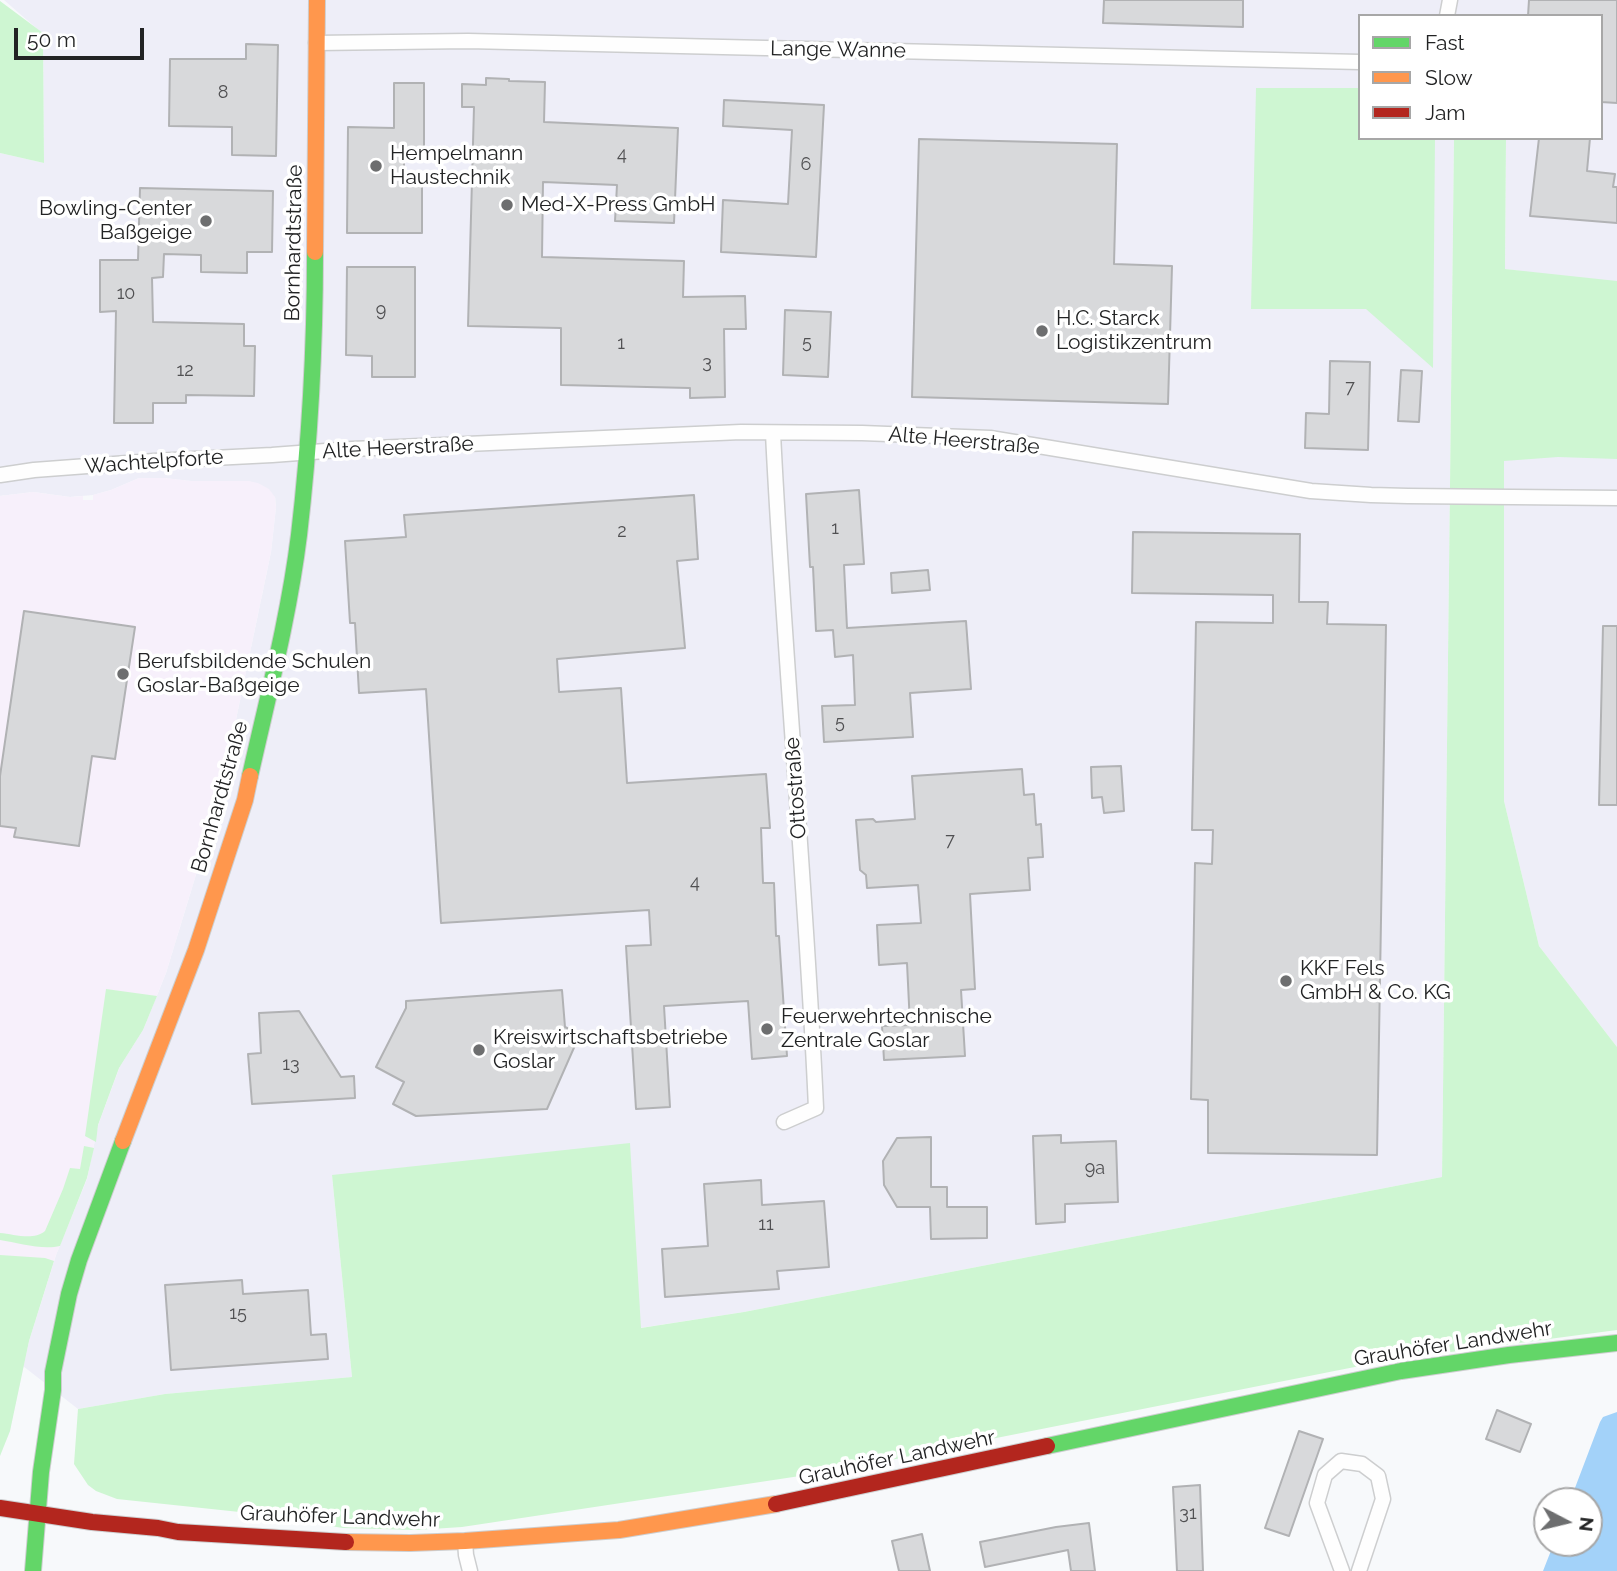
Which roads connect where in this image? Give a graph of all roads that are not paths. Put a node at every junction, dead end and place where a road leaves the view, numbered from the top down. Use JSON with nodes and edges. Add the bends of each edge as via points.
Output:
{"nodes":[{"id":1,"x":317,"y":0,"type":"edge"},
{"id":2,"x":316,"y":43,"type":"junction"},
{"id":3,"x":1358,"y":62,"type":"edge"},
{"id":4,"x":773,"y":433,"type":"junction"},
{"id":5,"x":307,"y":452,"type":"junction"},
{"id":6,"x":0,"y":475,"type":"edge"},
{"id":7,"x":1617,"y":498,"type":"edge"},
{"id":8,"x":784,"y":1122,"type":"dead end"},
{"id":9,"x":1617,"y":1343,"type":"edge"},
{"id":10,"x":0,"y":1508,"type":"edge"},
{"id":11,"x":0,"y":1516,"type":"edge"},
{"id":12,"x":33,"y":1517,"type":"junction"},
{"id":13,"x":465,"y":1541,"type":"junction"},
{"id":14,"x":30,"y":1571,"type":"edge"},
{"id":15,"x":470,"y":1571,"type":"edge"},
{"id":16,"x":1342,"y":1571,"type":"edge"},
{"id":17,"x":1359,"y":1571,"type":"edge"}],
"edges":[{"from":1,"to":2,"type":"street","name":"Bornhardtstraße"},
{"from":2,"to":3,"type":"street","name":"Lange Wanne","via":[[468,41]]},
{"from":2,"to":5,"type":"street","name":"Bornhardtstraße","via":[[315,293]]},
{"from":4,"to":5,"type":"street","name":"Alte Heerstraße"},
{"from":4,"to":7,"type":"street","name":"Alte Heerstraße","via":[[990,439],[1311,491]]},
{"from":4,"to":8,"type":"street","name":"Ottostraße","via":[[816,1108]]},
{"from":5,"to":6,"type":"street","name":"Wachtelpforte"},
{"from":5,"to":12,"type":"street","name":"Bornhardtstraße","via":[[288,607],[245,800],[192,960],[79,1260],[53,1372]]},
{"from":9,"to":13,"type":"street","name":"Grauhöfer Landwehr","via":[[1401,1371],[767,1506],[619,1530]]},
{"from":10,"to":12,"type":"street"},
{"from":11,"to":12,"type":"street"},
{"from":12,"to":13,"type":"street","name":"Grauhöfer Landwehr","via":[[177,1532],[350,1542]]},
{"from":12,"to":14,"type":"street","name":"Bornhardtstraße"},
{"from":13,"to":15,"type":"street"},
{"from":16,"to":17,"type":"street","via":[[1317,1503],[1325,1475],[1341,1461],[1362,1464],[1378,1476],[1383,1499]]}]}
